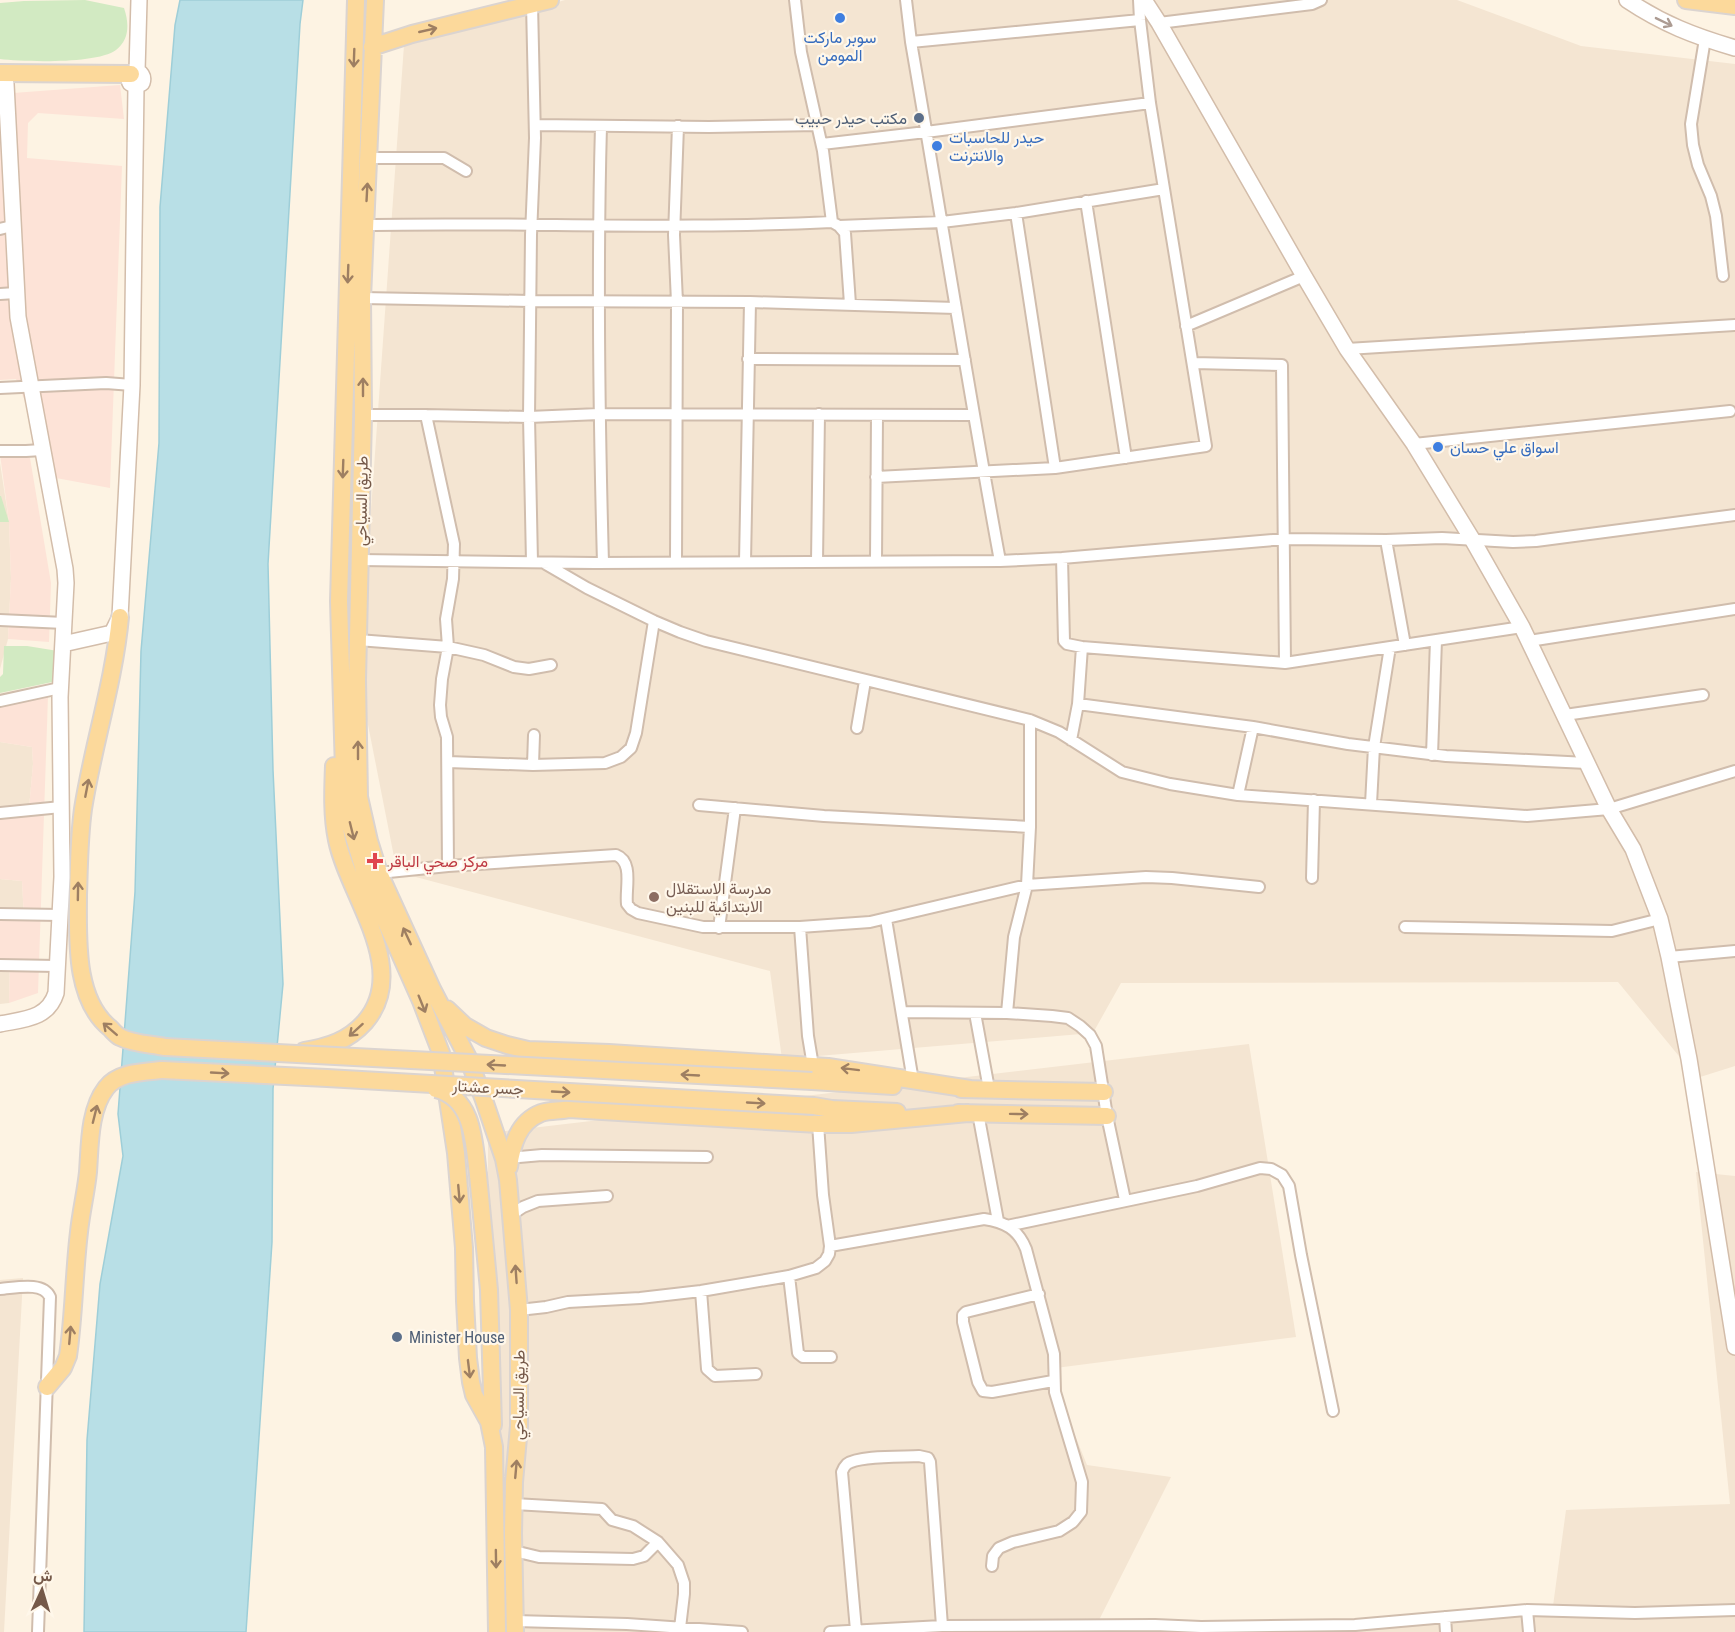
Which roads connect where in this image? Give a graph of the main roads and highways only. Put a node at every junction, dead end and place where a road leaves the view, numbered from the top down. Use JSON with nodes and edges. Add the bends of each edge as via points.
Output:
{"nodes":[{"id":1,"x":356,"y":0,"type":"edge"},
{"id":2,"x":375,"y":0,"type":"edge"},
{"id":3,"x":550,"y":0,"type":"edge"},
{"id":4,"x":1686,"y":0,"type":"edge"},
{"id":5,"x":1735,"y":6,"type":"edge"},
{"id":6,"x":372,"y":47,"type":"junction"},
{"id":7,"x":133,"y":78,"type":"road end"},
{"id":8,"x":2,"y":81,"type":"edge"},
{"id":9,"x":341,"y":559,"type":"junction"},
{"id":10,"x":360,"y":560,"type":"junction"},
{"id":11,"x":339,"y":601,"type":"junction"},
{"id":12,"x":120,"y":617,"type":"road end"},
{"id":13,"x":432,"y":989,"type":"junction"},
{"id":14,"x":278,"y":1054,"type":"junction"},
{"id":15,"x":812,"y":1073,"type":"junction"},
{"id":16,"x":406,"y":1083,"type":"junction"},
{"id":17,"x":970,"y":1089,"type":"junction"},
{"id":18,"x":1104,"y":1092,"type":"road end"},
{"id":19,"x":973,"y":1113,"type":"junction"},
{"id":20,"x":1107,"y":1116,"type":"road end"},
{"id":21,"x":507,"y":1158,"type":"junction"},
{"id":22,"x":47,"y":1387,"type":"road end"},
{"id":23,"x":494,"y":1447,"type":"junction"},
{"id":24,"x":515,"y":1627,"type":"edge"},
{"id":25,"x":497,"y":1632,"type":"edge"}],
"edges":[{"from":1,"to":9,"type":"main road","name":"طريق السياحي","one_way":true},
{"from":2,"to":6,"type":"main road","name":"طريق السياحي"},
{"from":6,"to":3,"type":"main road","one_way":true},
{"from":4,"to":5,"type":"main road"},
{"from":10,"to":6,"type":"main road","name":"طريق السياحي","one_way":true,"via":[[362,298]]},
{"from":7,"to":8,"type":"main road"},
{"from":9,"to":10,"type":"main road"},
{"from":9,"to":11,"type":"main road","name":"طريق السياحي"},
{"from":13,"to":10,"type":"main road","name":"طريق السياحي","one_way":true,"via":[[379,873],[359,797]]},
{"from":11,"to":14,"type":"main road","one_way":true,"bridge":true,"via":[[334,818],[337,842],[377,946],[381,966],[379,996],[371,1015],[343,1041],[314,1050]]},
{"from":11,"to":23,"type":"main road","name":"طريق السياحي","one_way":true,"via":[[344,780],[350,824],[366,877],[441,1053],[456,1153],[471,1382],[489,1422]]},
{"from":14,"to":12,"type":"main road","name":"جسر عشتار","one_way":true,"bridge":true,"via":[[165,1047],[120,1037],[103,1023],[91,1004],[79,962],[79,846]]},
{"from":13,"to":15,"type":"main road","via":[[465,1026],[486,1038],[528,1050],[609,1053]]},
{"from":13,"to":21,"type":"main road","name":"طريق السياحي","via":[[468,1058]]},
{"from":15,"to":14,"type":"main road","name":"جسر عشتار","one_way":true,"bridge":true},
{"from":15,"to":17,"type":"main road"},
{"from":17,"to":15,"type":"main road","one_way":true,"via":[[860,1071]]},
{"from":16,"to":19,"type":"main road","name":"جسر عشتار","one_way":true,"bridge":true,"via":[[832,1109]]},
{"from":22,"to":16,"type":"main road","name":"جسر عشتار","one_way":true,"bridge":true,"via":[[68,1356],[93,1124],[97,1105],[112,1081],[134,1073],[162,1070]]},
{"from":16,"to":23,"type":"main road","bridge":true,"via":[[444,1090],[470,1119],[489,1290]]},
{"from":17,"to":18,"type":"main road"},
{"from":19,"to":20,"type":"main road","one_way":true},
{"from":19,"to":21,"type":"main road","via":[[818,1124],[569,1109],[541,1113],[526,1122]]},
{"from":24,"to":21,"type":"main road","name":"طريق السياحي","one_way":true,"via":[[519,1310]]},
{"from":23,"to":25,"type":"main road","name":"طريق السياحي","one_way":true}]}
